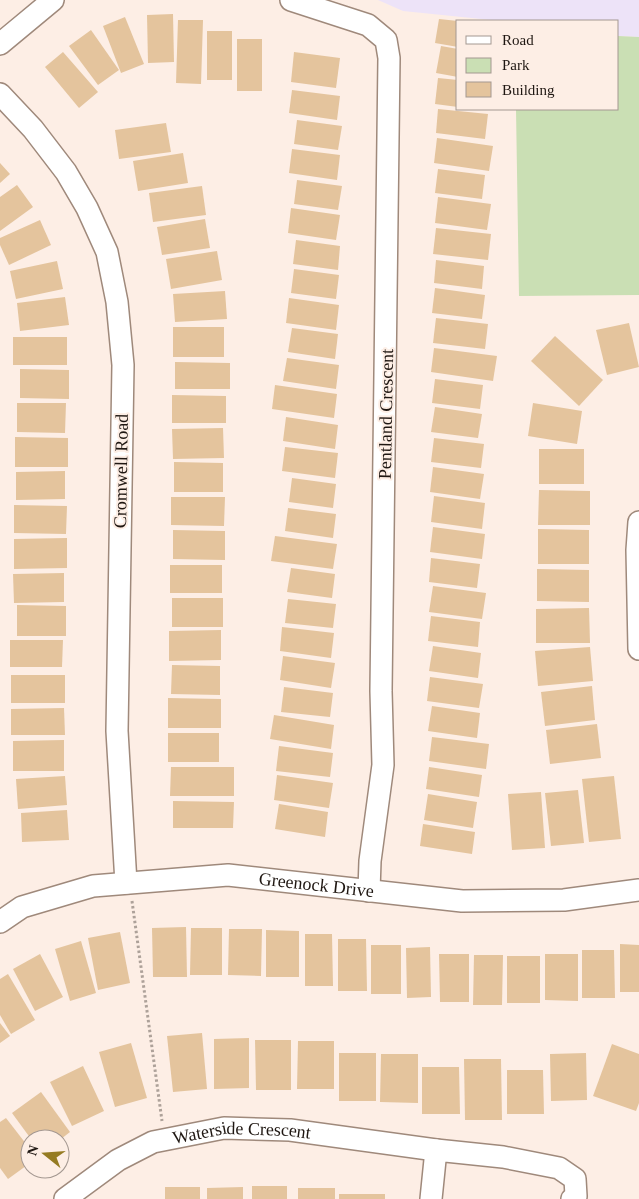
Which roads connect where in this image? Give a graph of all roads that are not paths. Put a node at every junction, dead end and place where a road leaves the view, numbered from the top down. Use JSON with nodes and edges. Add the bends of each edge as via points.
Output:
{"nodes":[{"id":1,"x":53,"y":0,"type":"edge"},
{"id":2,"x":292,"y":0,"type":"edge"},
{"id":3,"x":0,"y":44,"type":"edge"},
{"id":4,"x":0,"y":94,"type":"edge"},
{"id":5,"x":639,"y":522,"type":"edge"},
{"id":6,"x":639,"y":649,"type":"edge"},
{"id":7,"x":126,"y":883,"type":"junction"},
{"id":8,"x":639,"y":890,"type":"edge"},
{"id":9,"x":368,"y":891,"type":"junction"},
{"id":10,"x":0,"y":922,"type":"edge"},
{"id":11,"x":436,"y":1150,"type":"junction"},
{"id":12,"x":64,"y":1199,"type":"edge"},
{"id":13,"x":432,"y":1199,"type":"edge"},
{"id":14,"x":572,"y":1199,"type":"edge"}],
"edges":[{"from":1,"to":3,"type":"street"},
{"from":2,"to":9,"type":"street","name":"Pentland Crescent","via":[[368,25],[386,40],[389,58],[381,691],[383,765]]},
{"from":4,"to":7,"type":"street","name":"Cromwell Road","via":[[33,129],[66,172],[87,208],[107,252],[117,302],[123,365],[117,731]]},
{"from":5,"to":6,"type":"street"},
{"from":7,"to":9,"type":"street","name":"Greenock Drive","via":[[228,875]]},
{"from":7,"to":10,"type":"street","name":"Greenock Drive","via":[[93,886],[58,895],[22,907]]},
{"from":8,"to":9,"type":"street","name":"Greenock Drive","via":[[564,900],[491,902]]},
{"from":11,"to":12,"type":"street","name":"Waterside Crescent","via":[[290,1130],[224,1128],[165,1138],[118,1160]]},
{"from":11,"to":13,"type":"street"},
{"from":11,"to":14,"type":"street","name":"Waterside Crescent","via":[[503,1157],[559,1168],[575,1179],[576,1196]]}]}
